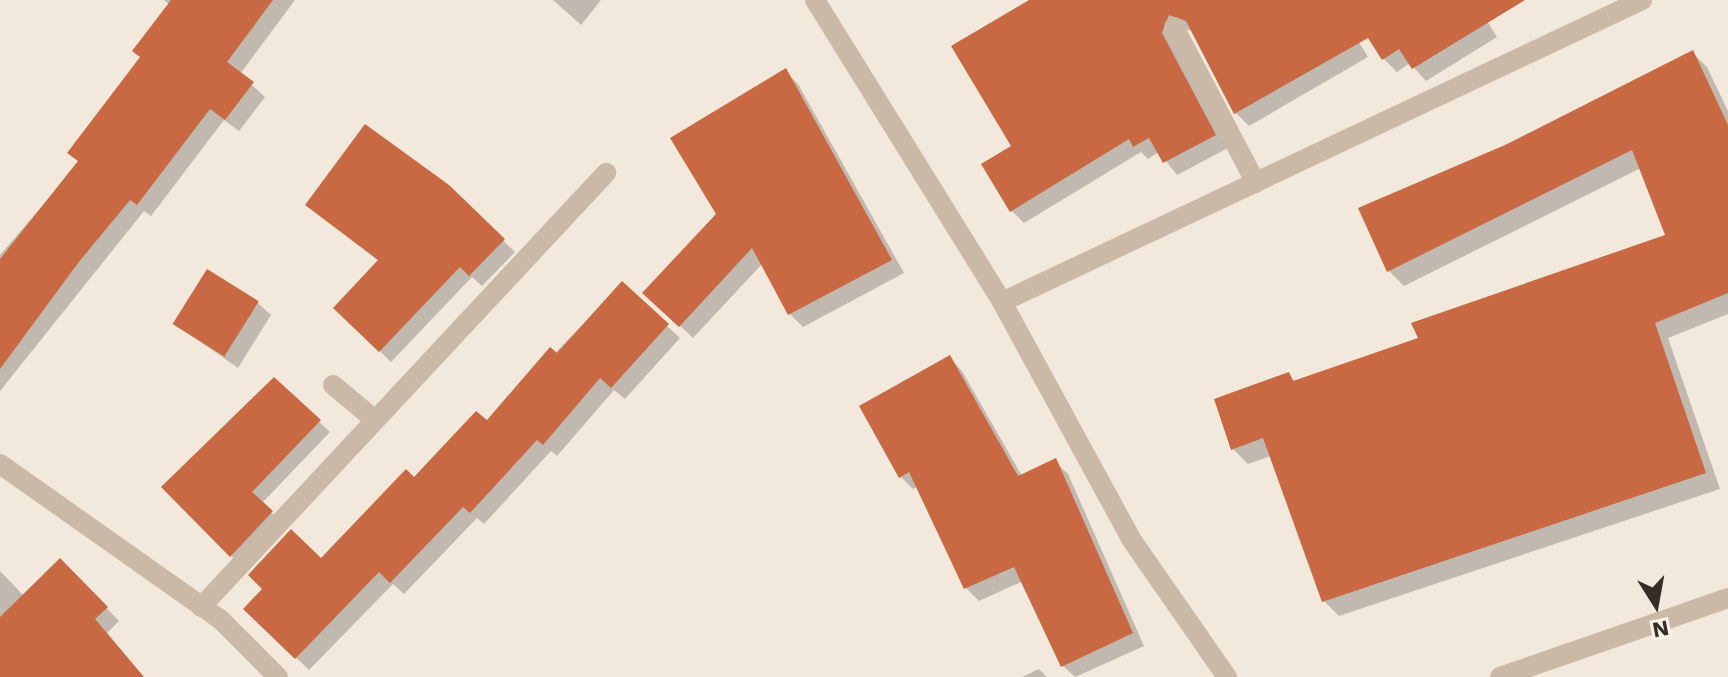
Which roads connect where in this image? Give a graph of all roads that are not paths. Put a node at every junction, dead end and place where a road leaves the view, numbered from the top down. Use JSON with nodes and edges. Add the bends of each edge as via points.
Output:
{"nodes":[{"id":1,"x":815,"y":0,"type":"edge"},
{"id":2,"x":1642,"y":0,"type":"edge"},
{"id":3,"x":1174,"y":27,"type":"dead end"},
{"id":4,"x":606,"y":173,"type":"dead end"},
{"id":5,"x":1256,"y":183,"type":"junction"},
{"id":6,"x":1002,"y":302,"type":"junction"},
{"id":7,"x":333,"y":385,"type":"dead end"},
{"id":8,"x":375,"y":420,"type":"junction"},
{"id":9,"x":0,"y":464,"type":"edge"},
{"id":10,"x":1728,"y":598,"type":"edge"},
{"id":11,"x":201,"y":607,"type":"junction"},
{"id":12,"x":278,"y":677,"type":"edge"},
{"id":13,"x":1227,"y":677,"type":"edge"},
{"id":14,"x":1500,"y":677,"type":"edge"}],
"edges":[{"from":1,"to":6,"type":"street"},
{"from":2,"to":5,"type":"street"},
{"from":3,"to":5,"type":"street"},
{"from":4,"to":8,"type":"street"},
{"from":5,"to":6,"type":"street"},
{"from":6,"to":13,"type":"street","via":[[1131,539]]},
{"from":7,"to":8,"type":"street"},
{"from":8,"to":11,"type":"street"},
{"from":9,"to":11,"type":"street"},
{"from":10,"to":14,"type":"street"},
{"from":11,"to":12,"type":"street"}]}
